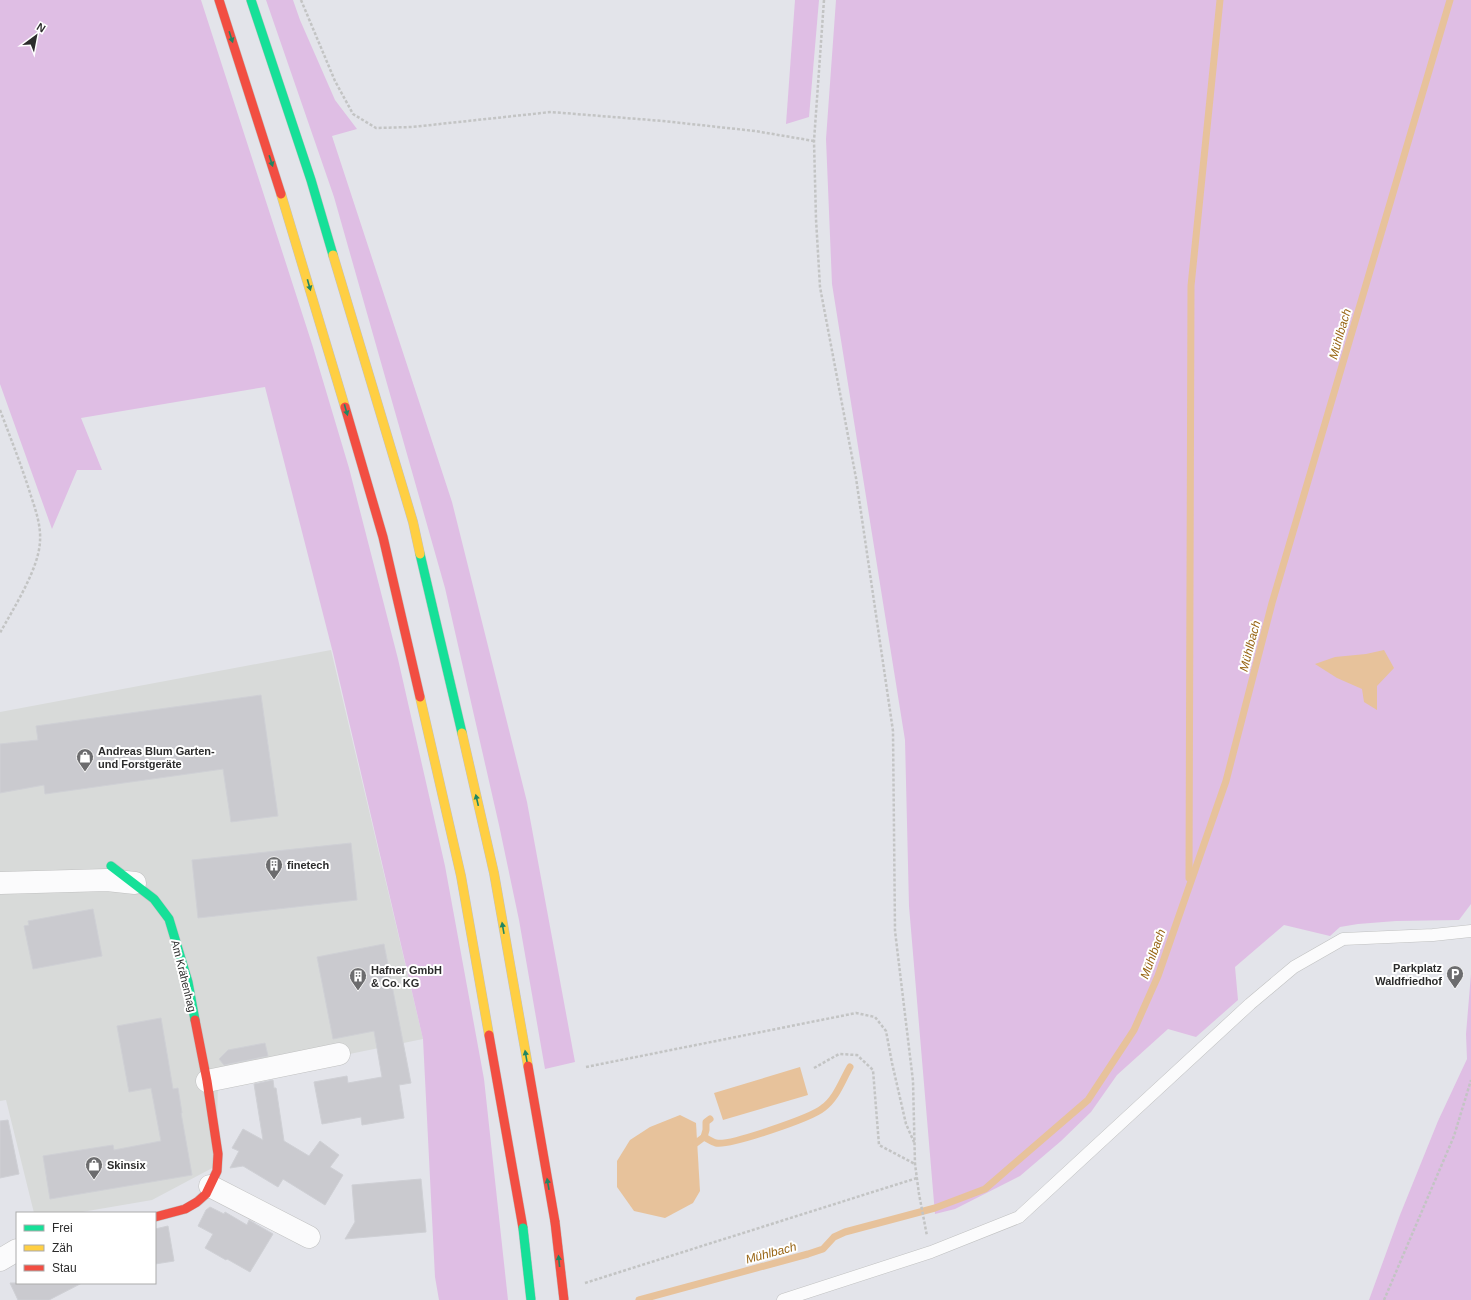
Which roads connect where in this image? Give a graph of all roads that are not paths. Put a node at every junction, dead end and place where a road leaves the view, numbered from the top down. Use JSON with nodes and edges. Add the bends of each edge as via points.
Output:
{"nodes":[{"id":1,"x":219,"y":0,"type":"edge"},
{"id":2,"x":251,"y":0,"type":"edge"},
{"id":3,"x":111,"y":866,"type":"dead end"},
{"id":4,"x":0,"y":883,"type":"edge"},
{"id":5,"x":135,"y":884,"type":"junction"},
{"id":6,"x":1471,"y":931,"type":"edge"},
{"id":7,"x":338,"y":1054,"type":"dead end"},
{"id":8,"x":207,"y":1082,"type":"junction"},
{"id":9,"x":210,"y":1186,"type":"junction"},
{"id":10,"x":156,"y":1217,"type":"edge"},
{"id":11,"x":309,"y":1238,"type":"dead end"},
{"id":12,"x":16,"y":1251,"type":"edge"},
{"id":13,"x":0,"y":1260,"type":"edge"},
{"id":14,"x":531,"y":1300,"type":"edge"},
{"id":15,"x":564,"y":1300,"type":"edge"},
{"id":16,"x":783,"y":1300,"type":"edge"}],
"edges":[{"from":1,"to":14,"type":"main road","one_way":true,"bridge":true,"via":[[289,219],[383,537],[462,876],[523,1228]]},
{"from":15,"to":2,"type":"main road","one_way":true,"bridge":true,"via":[[555,1222],[494,874],[413,522],[311,180]]},
{"from":3,"to":5,"type":"main road","name":"Am Krähenhag"},
{"from":4,"to":5,"type":"street","via":[[107,880]]},
{"from":5,"to":8,"type":"main road","name":"Am Krähenhag","via":[[154,899],[169,919],[188,982]]},
{"from":6,"to":16,"type":"lane","via":[[1343,939],[1294,967],[1250,1004],[1019,1216],[931,1252]]},
{"from":7,"to":8,"type":"street"},
{"from":8,"to":9,"type":"main road","name":"Am Krähenhag","via":[[218,1154],[217,1171]]},
{"from":9,"to":10,"type":"main road","name":"Am Krähenhag","via":[[206,1194],[185,1210]]},
{"from":9,"to":11,"type":"street"},
{"from":12,"to":13,"type":"street"}]}
